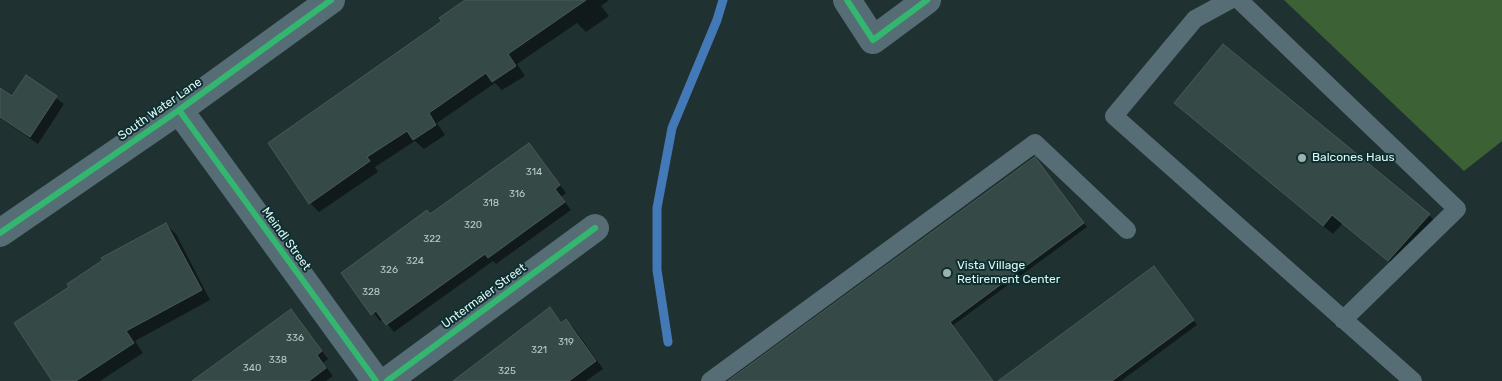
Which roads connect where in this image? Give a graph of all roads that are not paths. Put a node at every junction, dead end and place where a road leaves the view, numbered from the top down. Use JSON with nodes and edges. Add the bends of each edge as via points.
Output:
{"nodes":[{"id":1,"x":331,"y":0,"type":"edge"},
{"id":2,"x":847,"y":0,"type":"edge"},
{"id":3,"x":927,"y":0,"type":"edge"},
{"id":4,"x":1230,"y":0,"type":"edge"},
{"id":5,"x":1239,"y":0,"type":"edge"},
{"id":6,"x":179,"y":110,"type":"junction"},
{"id":7,"x":595,"y":228,"type":"dead end"},
{"id":8,"x":1127,"y":230,"type":"dead end"},
{"id":9,"x":0,"y":233,"type":"edge"},
{"id":10,"x":1343,"y":320,"type":"junction"},
{"id":11,"x":376,"y":381,"type":"edge"},
{"id":12,"x":387,"y":381,"type":"edge"},
{"id":13,"x":710,"y":381,"type":"edge"},
{"id":14,"x":1413,"y":381,"type":"edge"}],
"edges":[{"from":1,"to":6,"type":"street","name":"South Water Lane"},
{"from":2,"to":3,"type":"street","via":[[873,40]]},
{"from":4,"to":10,"type":"lane","via":[[1195,19],[1114,116]]},
{"from":5,"to":10,"type":"lane","via":[[1457,209]]},
{"from":6,"to":9,"type":"street","name":"South Water Lane"},
{"from":6,"to":11,"type":"street","name":"Meindl Street"},
{"from":7,"to":12,"type":"street","name":"Untermaier Street"},
{"from":8,"to":13,"type":"lane","via":[[1035,142]]},
{"from":10,"to":14,"type":"lane"}]}
